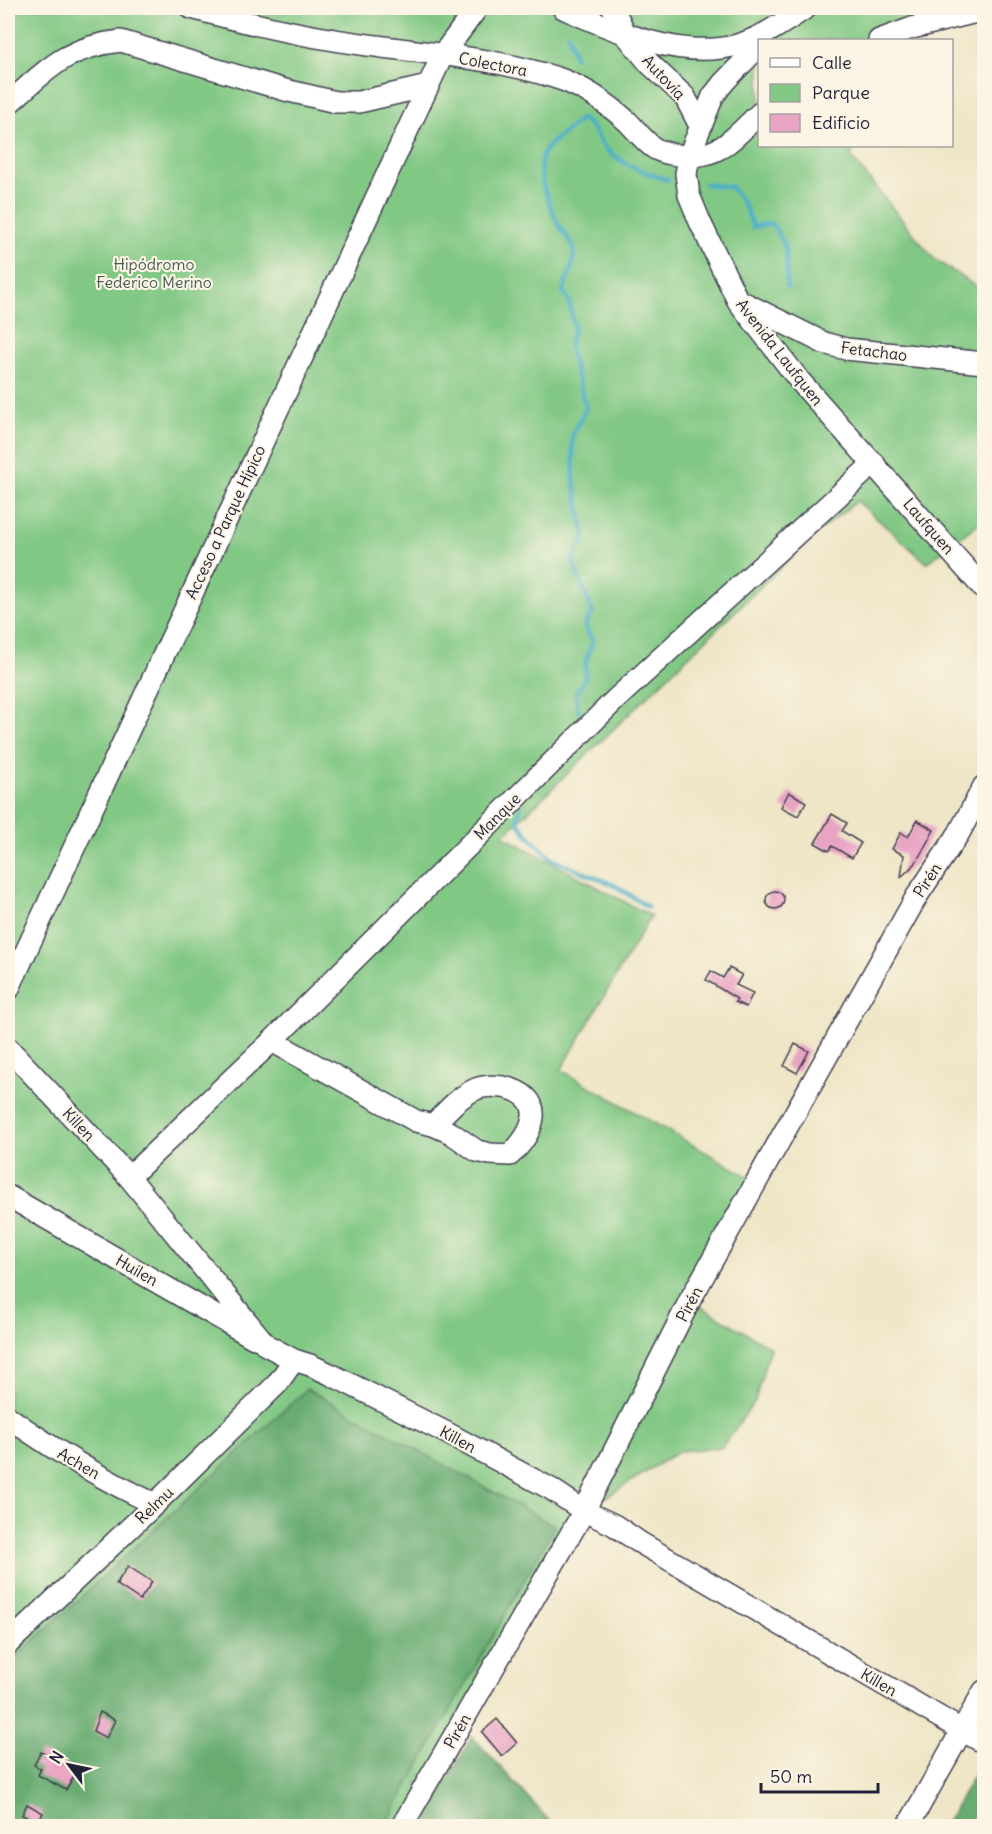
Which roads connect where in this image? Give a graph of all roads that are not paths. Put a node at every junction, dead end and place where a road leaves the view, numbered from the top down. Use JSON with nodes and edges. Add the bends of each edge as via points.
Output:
{"nodes":[{"id":1,"x":191,"y":8,"type":"edge"},
{"id":2,"x":477,"y":8,"type":"edge"},
{"id":3,"x":563,"y":8,"type":"edge"},
{"id":4,"x":613,"y":8,"type":"edge"},
{"id":5,"x":790,"y":8,"type":"edge"},
{"id":6,"x":806,"y":8,"type":"edge"},
{"id":7,"x":984,"y":10,"type":"edge"},
{"id":8,"x":770,"y":34,"type":"edge"},
{"id":9,"x":626,"y":35,"type":"junction"},
{"id":10,"x":882,"y":39,"type":"edge"},
{"id":11,"x":758,"y":46,"type":"edge"},
{"id":12,"x":443,"y":54,"type":"junction"},
{"id":13,"x":428,"y":86,"type":"junction"},
{"id":14,"x":8,"y":104,"type":"edge"},
{"id":15,"x":758,"y":113,"type":"edge"},
{"id":16,"x":700,"y":126,"type":"junction"},
{"id":17,"x":689,"y":156,"type":"junction"},
{"id":18,"x":738,"y":301,"type":"junction"},
{"id":19,"x":984,"y":363,"type":"edge"},
{"id":20,"x":874,"y":463,"type":"junction"},
{"id":21,"x":984,"y":589,"type":"edge"},
{"id":22,"x":984,"y":786,"type":"edge"},
{"id":23,"x":8,"y":990,"type":"edge"},
{"id":24,"x":272,"y":1041,"type":"junction"},
{"id":25,"x":8,"y":1048,"type":"edge"},
{"id":26,"x":434,"y":1125,"type":"dead end"},
{"id":27,"x":129,"y":1177,"type":"junction"},
{"id":28,"x":8,"y":1196,"type":"edge"},
{"id":29,"x":266,"y":1345,"type":"junction"},
{"id":30,"x":294,"y":1360,"type":"junction"},
{"id":31,"x":8,"y":1417,"type":"edge"},
{"id":32,"x":155,"y":1504,"type":"junction"},
{"id":33,"x":584,"y":1511,"type":"junction"},
{"id":34,"x":10,"y":1637,"type":"edge"},
{"id":35,"x":984,"y":1691,"type":"edge"},
{"id":36,"x":962,"y":1731,"type":"junction"},
{"id":37,"x":984,"y":1743,"type":"edge"},
{"id":38,"x":402,"y":1827,"type":"edge"},
{"id":39,"x":908,"y":1827,"type":"edge"}],
"edges":[{"from":1,"to":12,"type":"street","name":"Colectora","via":[[320,38]]},
{"from":2,"to":12,"type":"street","name":"Acceso a Parque Hípico"},
{"from":3,"to":9,"type":"street","name":"Autovía"},
{"from":4,"to":9,"type":"street","name":"Autovía"},
{"from":5,"to":8,"type":"street"},
{"from":6,"to":8,"type":"street","name":"Autovía"},
{"from":7,"to":10,"type":"street"},
{"from":8,"to":9,"type":"street","name":"Autovía","via":[[735,46],[706,49],[660,44]]},
{"from":9,"to":16,"type":"street","name":"Autovía","via":[[684,97]]},
{"from":11,"to":16,"type":"street","name":"Autovía","via":[[713,96]]},
{"from":12,"to":13,"type":"street","name":"Acceso a Parque Hípico"},
{"from":12,"to":17,"type":"street","name":"Colectora","via":[[520,68],[581,88],[620,115],[654,148]]},
{"from":13,"to":14,"type":"street","via":[[359,102],[336,102],[122,40],[73,52]]},
{"from":13,"to":23,"type":"street","name":"Acceso a Parque Hípico"},
{"from":15,"to":17,"type":"street","name":"Colectora","via":[[725,147]]},
{"from":16,"to":17,"type":"street","name":"Avenida Laufquen"},
{"from":17,"to":18,"type":"street","name":"Avenida Laufquen","via":[[689,195]]},
{"from":18,"to":19,"type":"street","name":"Fetachao","via":[[824,343],[846,349]]},
{"from":18,"to":20,"type":"street","name":"Avenida Laufquen","via":[[799,380]]},
{"from":20,"to":21,"type":"street","name":"Laufquen"},
{"from":20,"to":24,"type":"street","name":"Manque","via":[[616,699]]},
{"from":22,"to":33,"type":"street","name":"Pirén","via":[[959,833],[917,896],[690,1300]]},
{"from":24,"to":26,"type":"street","via":[[416,1121]]},
{"from":24,"to":27,"type":"street","name":"Manque"},
{"from":25,"to":27,"type":"street","name":"Killen"},
{"from":27,"to":29,"type":"street","name":"Killen"},
{"from":28,"to":29,"type":"street","name":"Huilen"},
{"from":29,"to":30,"type":"street","name":"Killen"},
{"from":30,"to":32,"type":"street","name":"Relmu","via":[[277,1384]]},
{"from":30,"to":33,"type":"street","name":"Killen","via":[[447,1433]]},
{"from":31,"to":32,"type":"street","name":"Achen"},
{"from":32,"to":34,"type":"street","name":"Relmu"},
{"from":33,"to":36,"type":"street","name":"Killen"},
{"from":33,"to":38,"type":"street","name":"Pirén"},
{"from":35,"to":36,"type":"street"},
{"from":36,"to":37,"type":"street","name":"Killen"},
{"from":36,"to":39,"type":"street"}]}
